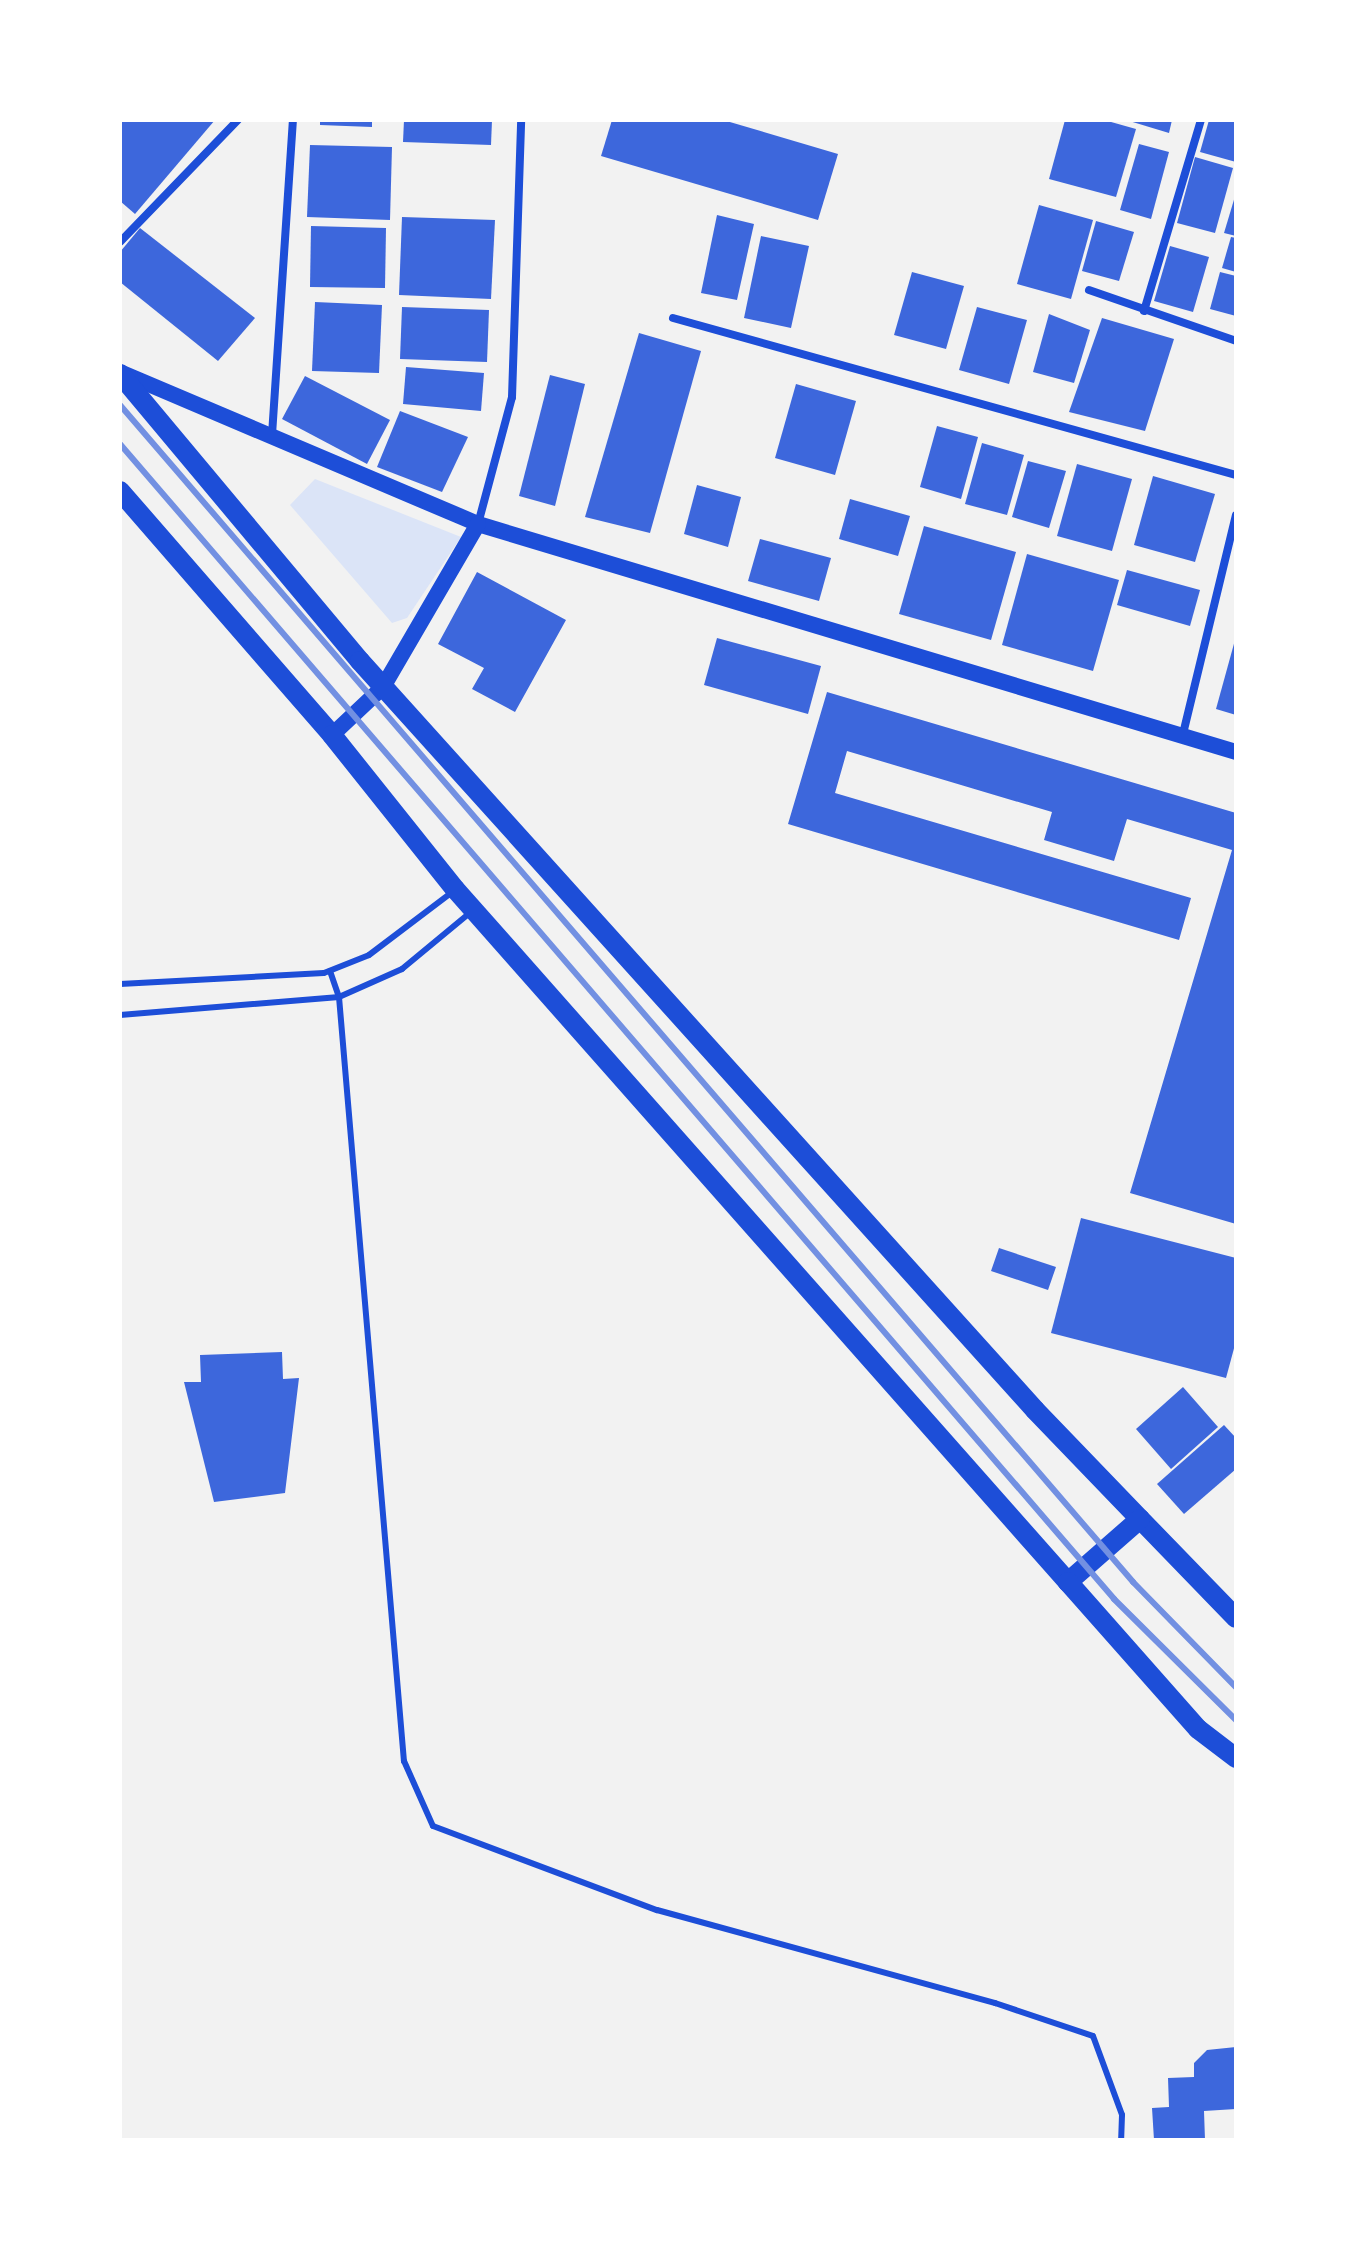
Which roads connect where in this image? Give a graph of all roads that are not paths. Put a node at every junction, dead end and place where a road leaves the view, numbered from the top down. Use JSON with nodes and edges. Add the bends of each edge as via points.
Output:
{"nodes":[{"id":1,"x":238,"y":120,"type":"edge"},
{"id":2,"x":293,"y":120,"type":"edge"},
{"id":3,"x":521,"y":120,"type":"edge"},
{"id":4,"x":1201,"y":120,"type":"edge"},
{"id":5,"x":120,"y":242,"type":"edge"},
{"id":6,"x":1089,"y":290,"type":"dead end"},
{"id":7,"x":1144,"y":311,"type":"junction"},
{"id":8,"x":673,"y":318,"type":"dead end"},
{"id":9,"x":1236,"y":341,"type":"edge"},
{"id":10,"x":120,"y":373,"type":"edge"},
{"id":11,"x":272,"y":435,"type":"junction"},
{"id":12,"x":1236,"y":475,"type":"edge"},
{"id":13,"x":120,"y":491,"type":"edge"},
{"id":14,"x":1236,"y":515,"type":"edge"},
{"id":15,"x":478,"y":524,"type":"junction"},
{"id":16,"x":383,"y":687,"type":"junction"},
{"id":17,"x":332,"y":735,"type":"junction"},
{"id":18,"x":1181,"y":739,"type":"junction"},
{"id":19,"x":1236,"y":752,"type":"edge"},
{"id":20,"x":455,"y":889,"type":"junction"},
{"id":21,"x":474,"y":910,"type":"junction"},
{"id":22,"x":330,"y":971,"type":"junction"},
{"id":23,"x":120,"y":984,"type":"edge"},
{"id":24,"x":339,"y":997,"type":"junction"},
{"id":25,"x":120,"y":1015,"type":"edge"},
{"id":26,"x":1140,"y":1519,"type":"junction"},
{"id":27,"x":1068,"y":1582,"type":"junction"},
{"id":28,"x":1236,"y":1618,"type":"edge"},
{"id":29,"x":1236,"y":1758,"type":"edge"},
{"id":30,"x":1121,"y":2140,"type":"edge"}],
"edges":[{"from":1,"to":5,"type":"street"},
{"from":2,"to":11,"type":"street"},
{"from":3,"to":15,"type":"street","via":[[512,397]]},
{"from":4,"to":7,"type":"street"},
{"from":6,"to":7,"type":"street"},
{"from":7,"to":9,"type":"street"},
{"from":8,"to":12,"type":"street"},
{"from":10,"to":11,"type":"main road"},
{"from":10,"to":16,"type":"main road"},
{"from":11,"to":15,"type":"main road"},
{"from":13,"to":17,"type":"main road"},
{"from":14,"to":18,"type":"street"},
{"from":15,"to":16,"type":"main road"},
{"from":15,"to":18,"type":"main road"},
{"from":16,"to":17,"type":"main road"},
{"from":16,"to":26,"type":"main road","via":[[1035,1410]]},
{"from":17,"to":20,"type":"main road"},
{"from":18,"to":19,"type":"main road"},
{"from":20,"to":21,"type":"main road"},
{"from":20,"to":22,"type":"lane","via":[[401,935]]},
{"from":21,"to":24,"type":"lane","via":[[402,969]]},
{"from":21,"to":27,"type":"main road"},
{"from":22,"to":23,"type":"lane"},
{"from":22,"to":24,"type":"lane"},
{"from":24,"to":25,"type":"lane"},
{"from":24,"to":30,"type":"lane","via":[[404,1761],[433,1826],[657,1910],[995,2003],[1093,2036],[1122,2115]]},
{"from":26,"to":27,"type":"main road"},
{"from":26,"to":28,"type":"main road"},
{"from":27,"to":29,"type":"main road","via":[[1198,1729]]}]}
